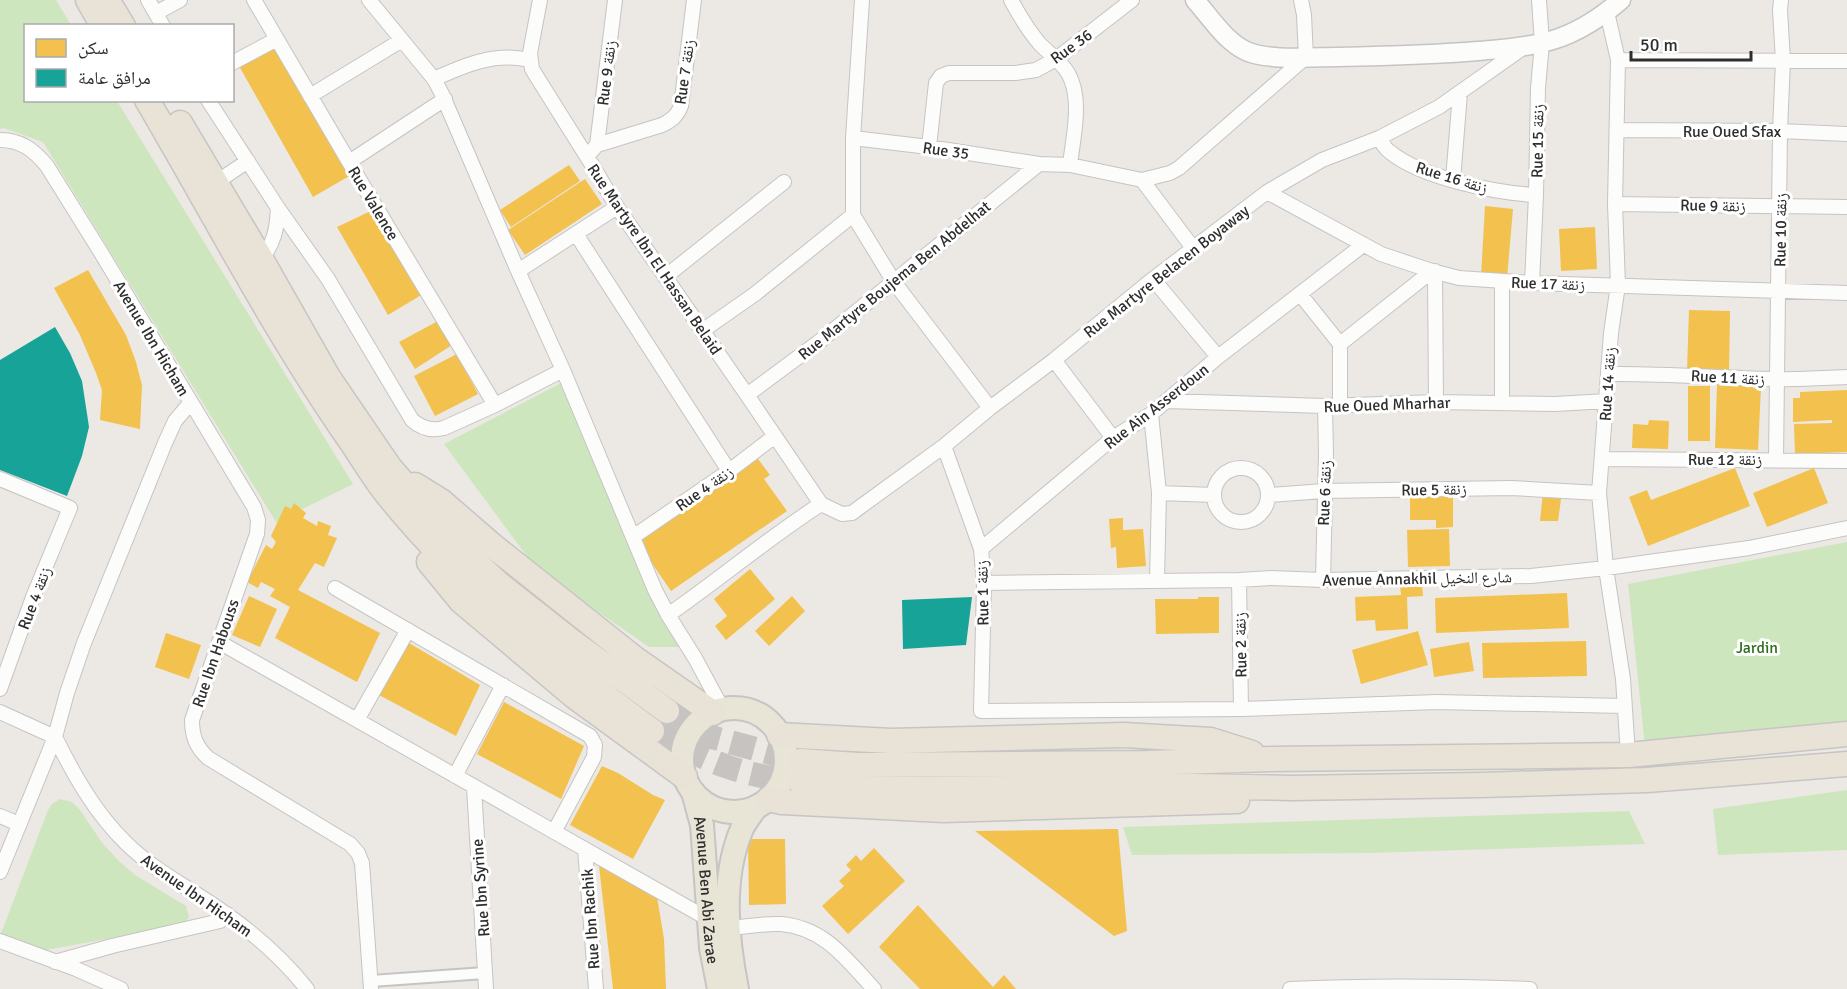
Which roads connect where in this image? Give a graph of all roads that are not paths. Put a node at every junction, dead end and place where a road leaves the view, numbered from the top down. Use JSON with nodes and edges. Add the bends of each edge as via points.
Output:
{"nodes":[{"id":1,"x":88,"y":0,"type":"edge"},
{"id":2,"x":107,"y":0,"type":"edge"},
{"id":3,"x":148,"y":0,"type":"edge"},
{"id":4,"x":180,"y":0,"type":"edge"},
{"id":5,"x":254,"y":0,"type":"edge"},
{"id":6,"x":369,"y":0,"type":"edge"},
{"id":7,"x":540,"y":0,"type":"edge"},
{"id":8,"x":615,"y":0,"type":"edge"},
{"id":9,"x":694,"y":0,"type":"edge"},
{"id":10,"x":862,"y":0,"type":"edge"},
{"id":11,"x":1011,"y":0,"type":"edge"},
{"id":12,"x":1131,"y":0,"type":"edge"},
{"id":13,"x":1195,"y":0,"type":"edge"},
{"id":14,"x":1301,"y":0,"type":"edge"},
{"id":15,"x":1539,"y":0,"type":"edge"},
{"id":16,"x":1781,"y":0,"type":"edge"},
{"id":17,"x":1614,"y":6,"type":"edge"},
{"id":18,"x":160,"y":20,"type":"edge"},
{"id":19,"x":102,"y":24,"type":"edge"},
{"id":20,"x":122,"y":24,"type":"edge"},
{"id":21,"x":277,"y":39,"type":"junction"},
{"id":22,"x":402,"y":40,"type":"junction"},
{"id":23,"x":1535,"y":44,"type":"junction"},
{"id":24,"x":1306,"y":57,"type":"junction"},
{"id":25,"x":1056,"y":59,"type":"junction"},
{"id":26,"x":530,"y":60,"type":"junction"},
{"id":27,"x":1618,"y":60,"type":"junction"},
{"id":28,"x":1783,"y":61,"type":"junction"},
{"id":29,"x":1847,"y":61,"type":"edge"},
{"id":30,"x":234,"y":62,"type":"edge"},
{"id":31,"x":434,"y":79,"type":"junction"},
{"id":32,"x":1460,"y":93,"type":"junction"},
{"id":33,"x":310,"y":96,"type":"junction"},
{"id":34,"x":445,"y":99,"type":"junction"},
{"id":35,"x":148,"y":102,"type":"edge"},
{"id":36,"x":167,"y":102,"type":"edge"},
{"id":37,"x":209,"y":102,"type":"edge"},
{"id":38,"x":1618,"y":130,"type":"junction"},
{"id":39,"x":1780,"y":131,"type":"junction"},
{"id":40,"x":1847,"y":135,"type":"edge"},
{"id":41,"x":853,"y":138,"type":"junction"},
{"id":42,"x":1379,"y":138,"type":"junction"},
{"id":43,"x":0,"y":140,"type":"edge"},
{"id":44,"x":597,"y":146,"type":"junction"},
{"id":45,"x":929,"y":147,"type":"junction"},
{"id":46,"x":587,"y":156,"type":"junction"},
{"id":47,"x":248,"y":161,"type":"junction"},
{"id":48,"x":349,"y":162,"type":"junction"},
{"id":49,"x":1039,"y":164,"type":"junction"},
{"id":50,"x":1070,"y":165,"type":"junction"},
{"id":51,"x":1142,"y":180,"type":"junction"},
{"id":52,"x":1453,"y":180,"type":"junction"},
{"id":53,"x":784,"y":182,"type":"dead end"},
{"id":54,"x":215,"y":183,"type":"junction"},
{"id":55,"x":1267,"y":192,"type":"junction"},
{"id":56,"x":1536,"y":195,"type":"junction"},
{"id":57,"x":1615,"y":204,"type":"junction"},
{"id":58,"x":1780,"y":206,"type":"junction"},
{"id":59,"x":616,"y":207,"type":"junction"},
{"id":60,"x":1847,"y":207,"type":"edge"},
{"id":61,"x":278,"y":208,"type":"junction"},
{"id":62,"x":854,"y":215,"type":"junction"},
{"id":63,"x":576,"y":234,"type":"junction"},
{"id":64,"x":1363,"y":245,"type":"junction"},
{"id":65,"x":1193,"y":248,"type":"junction"},
{"id":66,"x":261,"y":259,"type":"junction"},
{"id":67,"x":1433,"y":271,"type":"junction"},
{"id":68,"x":518,"y":272,"type":"junction"},
{"id":69,"x":665,"y":277,"type":"junction"},
{"id":70,"x":1153,"y":279,"type":"junction"},
{"id":71,"x":1502,"y":281,"type":"junction"},
{"id":72,"x":894,"y":282,"type":"junction"},
{"id":73,"x":1532,"y":283,"type":"junction"},
{"id":74,"x":1618,"y":285,"type":"junction"},
{"id":75,"x":1779,"y":291,"type":"junction"},
{"id":76,"x":1847,"y":292,"type":"edge"},
{"id":77,"x":1300,"y":294,"type":"junction"},
{"id":78,"x":702,"y":331,"type":"junction"},
{"id":79,"x":1340,"y":345,"type":"junction"},
{"id":80,"x":1218,"y":357,"type":"junction"},
{"id":81,"x":1054,"y":360,"type":"junction"},
{"id":82,"x":563,"y":370,"type":"junction"},
{"id":83,"x":1608,"y":374,"type":"junction"},
{"id":84,"x":1847,"y":377,"type":"edge"},
{"id":85,"x":1777,"y":380,"type":"junction"},
{"id":86,"x":747,"y":394,"type":"junction"},
{"id":87,"x":1166,"y":401,"type":"junction"},
{"id":88,"x":1607,"y":401,"type":"junction"},
{"id":89,"x":191,"y":402,"type":"junction"},
{"id":90,"x":1436,"y":402,"type":"junction"},
{"id":91,"x":1502,"y":402,"type":"junction"},
{"id":92,"x":495,"y":405,"type":"junction"},
{"id":93,"x":1325,"y":406,"type":"junction"},
{"id":94,"x":1340,"y":406,"type":"junction"},
{"id":95,"x":990,"y":408,"type":"junction"},
{"id":96,"x":1151,"y":414,"type":"junction"},
{"id":97,"x":775,"y":436,"type":"junction"},
{"id":98,"x":1113,"y":438,"type":"junction"},
{"id":99,"x":944,"y":446,"type":"junction"},
{"id":100,"x":1602,"y":459,"type":"junction"},
{"id":101,"x":1776,"y":459,"type":"junction"},
{"id":102,"x":1847,"y":461,"type":"edge"},
{"id":103,"x":729,"y":471,"type":"junction"},
{"id":104,"x":387,"y":478,"type":"junction"},
{"id":105,"x":0,"y":480,"type":"edge"},
{"id":106,"x":1324,"y":491,"type":"junction"},
{"id":107,"x":1159,"y":493,"type":"junction"},
{"id":108,"x":1599,"y":493,"type":"junction"},
{"id":109,"x":1214,"y":495,"type":"junction"},
{"id":110,"x":1269,"y":495,"type":"junction"},
{"id":111,"x":821,"y":504,"type":"junction"},
{"id":112,"x":1847,"y":528,"type":"edge"},
{"id":113,"x":633,"y":537,"type":"junction"},
{"id":114,"x":981,"y":549,"type":"junction"},
{"id":115,"x":1606,"y":568,"type":"junction"},
{"id":116,"x":1157,"y":580,"type":"junction"},
{"id":117,"x":1239,"y":580,"type":"junction"},
{"id":118,"x":1323,"y":580,"type":"junction"},
{"id":119,"x":984,"y":583,"type":"junction"},
{"id":120,"x":334,"y":588,"type":"dead end"},
{"id":121,"x":668,"y":615,"type":"junction"},
{"id":122,"x":408,"y":630,"type":"junction"},
{"id":123,"x":219,"y":642,"type":"junction"},
{"id":124,"x":503,"y":685,"type":"junction"},
{"id":125,"x":0,"y":689,"type":"edge"},
{"id":126,"x":1624,"y":706,"type":"junction"},
{"id":127,"x":1241,"y":709,"type":"junction"},
{"id":128,"x":667,"y":711,"type":"tunnel mouth"},
{"id":129,"x":718,"y":711,"type":"junction"},
{"id":130,"x":0,"y":712,"type":"edge"},
{"id":131,"x":357,"y":720,"type":"junction"},
{"id":132,"x":652,"y":731,"type":"tunnel mouth"},
{"id":133,"x":1847,"y":734,"type":"edge"},
{"id":134,"x":779,"y":735,"type":"junction"},
{"id":135,"x":55,"y":737,"type":"junction"},
{"id":136,"x":1628,"y":756,"type":"junction"},
{"id":137,"x":1272,"y":759,"type":"junction"},
{"id":138,"x":1847,"y":764,"type":"edge"},
{"id":139,"x":455,"y":776,"type":"junction"},
{"id":140,"x":689,"y":784,"type":"junction"},
{"id":141,"x":474,"y":787,"type":"junction"},
{"id":142,"x":1292,"y":788,"type":"junction"},
{"id":143,"x":763,"y":803,"type":"junction"},
{"id":144,"x":0,"y":816,"type":"edge"},
{"id":145,"x":19,"y":824,"type":"junction"},
{"id":146,"x":554,"y":832,"type":"junction"},
{"id":147,"x":585,"y":849,"type":"junction"},
{"id":148,"x":0,"y":872,"type":"edge"},
{"id":149,"x":227,"y":914,"type":"junction"},
{"id":150,"x":720,"y":924,"type":"junction"},
{"id":151,"x":0,"y":941,"type":"edge"},
{"id":152,"x":55,"y":962,"type":"junction"},
{"id":153,"x":485,"y":973,"type":"junction"},
{"id":154,"x":371,"y":985,"type":"edge"},
{"id":155,"x":121,"y":989,"type":"edge"},
{"id":156,"x":307,"y":989,"type":"edge"},
{"id":157,"x":486,"y":989,"type":"edge"},
{"id":158,"x":596,"y":989,"type":"edge"},
{"id":159,"x":718,"y":989,"type":"edge"},
{"id":160,"x":737,"y":989,"type":"edge"},
{"id":161,"x":874,"y":989,"type":"edge"},
{"id":162,"x":1290,"y":989,"type":"edge"},
{"id":163,"x":1530,"y":989,"type":"edge"}],
"edges":[{"from":1,"to":19,"type":"highway"},
{"from":2,"to":20,"type":"highway"},
{"from":3,"to":18,"type":"street"},
{"from":4,"to":18,"type":"street"},
{"from":5,"to":21,"type":"street","name":"Rue Valence"},
{"from":6,"to":22,"type":"street"},
{"from":7,"to":26,"type":"street"},
{"from":8,"to":44,"type":"street","name":"Rue 9 زنقة"},
{"from":9,"to":44,"type":"street","name":"Rue 7 زنقة","via":[[678,114],[662,125]]},
{"from":10,"to":41,"type":"street"},
{"from":11,"to":25,"type":"street","via":[[1040,45]]},
{"from":12,"to":25,"type":"street","name":"Rue 36"},
{"from":13,"to":24,"type":"street","via":[[1231,41],[1247,51],[1263,56]]},
{"from":14,"to":24,"type":"street"},
{"from":15,"to":23,"type":"street","name":"Rue 15 زنقة"},
{"from":16,"to":28,"type":"street","name":"Rue 10 زنقة"},
{"from":17,"to":23,"type":"street","via":[[1574,30]]},
{"from":17,"to":27,"type":"street","name":"Rue 14 زنقة"},
{"from":21,"to":30,"type":"street"},
{"from":21,"to":33,"type":"street","name":"Rue Valence"},
{"from":22,"to":31,"type":"street"},
{"from":22,"to":33,"type":"street"},
{"from":23,"to":24,"type":"street","via":[[1412,55]]},
{"from":23,"to":32,"type":"street","name":"Rue Martyre Belacen Boyaway"},
{"from":23,"to":56,"type":"street","name":"Rue 15 زنقة"},
{"from":24,"to":51,"type":"street","via":[[1179,168]]},
{"from":25,"to":45,"type":"street","name":"Rue 36","via":[[1036,70],[941,76],[936,83]]},
{"from":25,"to":50,"type":"street","via":[[1068,73],[1074,89],[1076,112]]},
{"from":26,"to":31,"type":"street","via":[[497,57]]},
{"from":26,"to":46,"type":"street","name":"Rue Martyre Ibn El Hassan Belaid"},
{"from":27,"to":28,"type":"street"},
{"from":27,"to":38,"type":"street","name":"Rue 14 زنقة"},
{"from":28,"to":29,"type":"street"},
{"from":28,"to":39,"type":"street","name":"Rue 10 زنقة"},
{"from":31,"to":34,"type":"street"},
{"from":32,"to":42,"type":"street","name":"Rue Martyre Belacen Boyaway"},
{"from":32,"to":52,"type":"street"},
{"from":33,"to":48,"type":"street","name":"Rue Valence"},
{"from":34,"to":48,"type":"street"},
{"from":34,"to":68,"type":"street"},
{"from":35,"to":104,"type":"highway","via":[[314,388]]},
{"from":36,"to":54,"type":"highway"},
{"from":37,"to":47,"type":"street"},
{"from":38,"to":39,"type":"street","name":"Rue Oued Sfax"},
{"from":38,"to":57,"type":"street","name":"Rue 14 زنقة"},
{"from":39,"to":40,"type":"street","name":"Rue Oued Sfax"},
{"from":39,"to":58,"type":"street","name":"Rue 10 زنقة"},
{"from":41,"to":45,"type":"street","name":"Rue 35"},
{"from":41,"to":62,"type":"street"},
{"from":42,"to":52,"type":"street","name":"Rue 16 زنقة","via":[[1388,151],[1404,162]]},
{"from":42,"to":55,"type":"street","name":"Rue Martyre Belacen Boyaway","via":[[1322,160]]},
{"from":43,"to":89,"type":"street","name":"Avenue Ibn Hicham","via":[[26,145],[47,166]]},
{"from":44,"to":46,"type":"street","name":"Rue 7 زنقة"},
{"from":45,"to":49,"type":"street","name":"Rue 35"},
{"from":46,"to":59,"type":"street","name":"Rue Martyre Ibn El Hassan Belaid"},
{"from":47,"to":54,"type":"street"},
{"from":47,"to":61,"type":"street"},
{"from":48,"to":92,"type":"street","name":"Rue Valence"},
{"from":49,"to":50,"type":"street","name":"Rue 35"},
{"from":49,"to":72,"type":"street","name":"Rue Martyre Boujema Ben Abdelhat"},
{"from":50,"to":51,"type":"street","name":"Rue 35"},
{"from":51,"to":65,"type":"street"},
{"from":52,"to":56,"type":"street","name":"Rue 16 زنقة"},
{"from":53,"to":69,"type":"street"},
{"from":54,"to":66,"type":"highway"},
{"from":55,"to":64,"type":"street","name":"Rue 17 زنقة"},
{"from":55,"to":65,"type":"street","name":"Rue Martyre Belacen Boyaway"},
{"from":56,"to":73,"type":"street","name":"Rue 15 زنقة"},
{"from":57,"to":58,"type":"street","name":"Rue 9 زنقة"},
{"from":57,"to":74,"type":"street","name":"Rue 14 زنقة"},
{"from":58,"to":60,"type":"street","name":"Rue 9 زنقة"},
{"from":58,"to":75,"type":"street","name":"Rue 10 زنقة"},
{"from":59,"to":63,"type":"street"},
{"from":59,"to":69,"type":"street","name":"Rue Martyre Ibn El Hassan Belaid"},
{"from":61,"to":66,"type":"street","via":[[274,240]]},
{"from":61,"to":92,"type":"street","via":[[328,279],[412,420],[436,430]]},
{"from":62,"to":72,"type":"street"},
{"from":62,"to":78,"type":"street"},
{"from":63,"to":68,"type":"street"},
{"from":63,"to":103,"type":"street"},
{"from":64,"to":67,"type":"street","name":"Rue 17 زنقة"},
{"from":64,"to":77,"type":"street","name":"Rue Ain Asserdoun"},
{"from":65,"to":70,"type":"street","name":"Rue Martyre Belacen Boyaway"},
{"from":66,"to":104,"type":"highway"},
{"from":67,"to":71,"type":"street","name":"Rue 17 زنقة","via":[[1460,278]]},
{"from":67,"to":79,"type":"street"},
{"from":67,"to":90,"type":"street"},
{"from":68,"to":82,"type":"street"},
{"from":69,"to":78,"type":"street","name":"Rue Martyre Ibn El Hassan Belaid"},
{"from":70,"to":80,"type":"street"},
{"from":70,"to":81,"type":"street","name":"Rue Martyre Belacen Boyaway"},
{"from":71,"to":73,"type":"street","name":"Rue 17 زنقة"},
{"from":71,"to":91,"type":"street"},
{"from":72,"to":86,"type":"street","name":"Rue Martyre Boujema Ben Abdelhat"},
{"from":72,"to":95,"type":"street"},
{"from":73,"to":74,"type":"street","name":"Rue 17 زنقة"},
{"from":74,"to":75,"type":"street","name":"Rue 17 زنقة"},
{"from":74,"to":83,"type":"street","name":"Rue 14 زنقة"},
{"from":75,"to":76,"type":"street","name":"Rue 17 زنقة"},
{"from":75,"to":85,"type":"street","name":"Rue 10 زنقة"},
{"from":77,"to":79,"type":"street"},
{"from":77,"to":80,"type":"street","name":"Rue Ain Asserdoun"},
{"from":78,"to":86,"type":"street","name":"Rue Martyre Ibn El Hassan Belaid"},
{"from":79,"to":94,"type":"street"},
{"from":80,"to":87,"type":"street","name":"Rue Ain Asserdoun"},
{"from":81,"to":95,"type":"street","name":"Rue Martyre Belacen Boyaway"},
{"from":81,"to":98,"type":"street"},
{"from":82,"to":92,"type":"street"},
{"from":82,"to":113,"type":"street"},
{"from":83,"to":85,"type":"street","name":"Rue 11 زنقة"},
{"from":83,"to":88,"type":"street","name":"Rue 14 زنقة"},
{"from":84,"to":85,"type":"street","name":"Rue 11 زنقة"},
{"from":85,"to":101,"type":"street","name":"Rue 10 زنقة"},
{"from":86,"to":97,"type":"street","name":"Rue Martyre Ibn El Hassan Belaid"},
{"from":87,"to":93,"type":"street","name":"Rue Oued Mharhar"},
{"from":87,"to":96,"type":"street","name":"Rue Ain Asserdoun"},
{"from":88,"to":91,"type":"street","name":"Rue Oued Mharhar"},
{"from":88,"to":100,"type":"street","name":"Rue 14 زنقة"},
{"from":89,"to":123,"type":"street","name":"Rue Ibn Habouss","via":[[258,520],[257,534]]},
{"from":89,"to":135,"type":"street","name":"Avenue Ibn Hicham","via":[[175,421],[165,443],[84,643]]},
{"from":90,"to":91,"type":"street","name":"Rue Oued Mharhar"},
{"from":90,"to":94,"type":"street","name":"Rue Oued Mharhar"},
{"from":93,"to":94,"type":"street","name":"Rue Oued Mharhar"},
{"from":93,"to":106,"type":"street","name":"Rue 6 زنقة"},
{"from":95,"to":99,"type":"street","name":"Rue Martyre Belacen Boyaway"},
{"from":96,"to":98,"type":"street","name":"Rue Ain Asserdoun"},
{"from":96,"to":107,"type":"street"},
{"from":97,"to":103,"type":"street","name":"Rue 4 زنقة"},
{"from":97,"to":111,"type":"street","name":"Rue Martyre Ibn El Hassan Belaid"},
{"from":98,"to":114,"type":"street","name":"Rue Ain Asserdoun"},
{"from":99,"to":111,"type":"street","name":"Rue Martyre Belacen Boyaway","via":[[852,513],[842,514]]},
{"from":99,"to":114,"type":"street","name":"Rue 1 زنقة"},
{"from":100,"to":101,"type":"street","name":"Rue 12 زنقة"},
{"from":100,"to":108,"type":"street","name":"Rue 14 زنقة"},
{"from":101,"to":102,"type":"street","name":"Rue 12 زنقة"},
{"from":103,"to":113,"type":"street","name":"Rue 4 زنقة"},
{"from":104,"to":128,"type":"highway","via":[[500,585]]},
{"from":104,"to":129,"type":"highway","via":[[441,501],[634,658]]},
{"from":104,"to":132,"type":"highway","via":[[444,558],[481,594]]},
{"from":104,"to":140,"type":"highway","via":[[400,524],[461,601],[574,696]]},
{"from":105,"to":125,"type":"street","name":"Rue 4 زنقة","via":[[70,508]]},
{"from":106,"to":108,"type":"street","name":"Rue 5 زنقة","via":[[1511,488]]},
{"from":106,"to":110,"type":"street","name":"Rue 5 زنقة"},
{"from":106,"to":118,"type":"street","name":"Rue 6 زنقة"},
{"from":107,"to":109,"type":"street"},
{"from":107,"to":116,"type":"street"},
{"from":108,"to":115,"type":"street","name":"Rue 14 زنقة"},
{"from":109,"to":110,"type":"street","via":[[1226,517],[1242,522],[1264,511]]},
{"from":109,"to":110,"type":"street","via":[[1219,479],[1241,467],[1264,479]]},
{"from":111,"to":121,"type":"street"},
{"from":112,"to":115,"type":"street","name":"Avenue Annakhil شارع النخيل","via":[[1749,548]]},
{"from":113,"to":121,"type":"street"},
{"from":114,"to":119,"type":"street","name":"Rue 1 زنقة"},
{"from":115,"to":118,"type":"street","name":"Avenue Annakhil شارع النخيل","via":[[1531,576]]},
{"from":115,"to":126,"type":"street","name":"Rue 14 زنقة"},
{"from":116,"to":117,"type":"street","name":"Avenue Annakhil شارع النخيل"},
{"from":116,"to":119,"type":"street","name":"Avenue Annakhil شارع النخيل"},
{"from":117,"to":118,"type":"street","name":"Avenue Annakhil شارع النخيل"},
{"from":117,"to":127,"type":"street","name":"Rue 2 زنقة"},
{"from":119,"to":127,"type":"street","name":"Rue 1 زنقة","via":[[981,711]]},
{"from":120,"to":122,"type":"street"},
{"from":121,"to":129,"type":"street","via":[[695,658]]},
{"from":122,"to":124,"type":"street"},
{"from":122,"to":131,"type":"street"},
{"from":123,"to":131,"type":"street"},
{"from":123,"to":154,"type":"street","name":"Rue Ibn Habouss","via":[[192,720],[196,744],[208,758],[350,844],[358,853],[362,863]]},
{"from":124,"to":139,"type":"street"},
{"from":124,"to":146,"type":"street","via":[[594,741],[594,757]]},
{"from":126,"to":127,"type":"street","via":[[1437,702]]},
{"from":126,"to":136,"type":"street","name":"Rue 14 زنقة"},
{"from":129,"to":134,"type":"main road","via":[[740,709],[755,713]]},
{"from":129,"to":140,"type":"main road","via":[[700,721],[684,747],[682,762]]},
{"from":130,"to":135,"type":"street"},
{"from":131,"to":139,"type":"street"},
{"from":133,"to":136,"type":"highway"},
{"from":134,"to":137,"type":"highway","via":[[891,741],[1124,735],[1211,740]]},
{"from":134,"to":143,"type":"main road","via":[[785,751],[785,768],[780,785]]},
{"from":135,"to":145,"type":"street","name":"Avenue Ibn Hicham"},
{"from":135,"to":149,"type":"street","name":"Avenue Ibn Hicham","via":[[80,784],[125,843],[147,862]]},
{"from":136,"to":137,"type":"highway"},
{"from":137,"to":142,"type":"highway","via":[[857,765],[800,772],[930,789]]},
{"from":138,"to":142,"type":"highway","via":[[1647,780]]},
{"from":139,"to":141,"type":"street"},
{"from":140,"to":143,"type":"main road","via":[[703,802],[715,809],[743,812]]},
{"from":140,"to":150,"type":"main road","name":"Avenue Ben Abi Zarae","via":[[702,825]]},
{"from":141,"to":146,"type":"street"},
{"from":141,"to":153,"type":"street","name":"Rue Ibn Syrine"},
{"from":142,"to":143,"type":"highway","via":[[1232,802],[944,810]]},
{"from":143,"to":150,"type":"main road","name":"Avenue Ben Abi Zarae","via":[[742,828],[732,858]]},
{"from":144,"to":145,"type":"street"},
{"from":145,"to":148,"type":"street","name":"Avenue Ibn Hicham"},
{"from":146,"to":147,"type":"street"},
{"from":147,"to":150,"type":"street"},
{"from":147,"to":158,"type":"street","name":"Rue Ibn Rachik"},
{"from":149,"to":152,"type":"street","via":[[220,921]]},
{"from":149,"to":156,"type":"street","name":"Avenue Ibn Hicham","via":[[266,944]]},
{"from":150,"to":159,"type":"main road","name":"Avenue Ben Abi Zarae","via":[[711,948]]},
{"from":150,"to":160,"type":"main road","name":"Avenue Ben Abi Zarae"},
{"from":150,"to":161,"type":"street","via":[[780,924],[807,929],[837,949]]},
{"from":151,"to":152,"type":"street"},
{"from":152,"to":155,"type":"street"},
{"from":153,"to":154,"type":"street"},
{"from":153,"to":157,"type":"street","name":"Rue Ibn Syrine"},
{"from":162,"to":163,"type":"street","via":[[1436,985]]}]}
